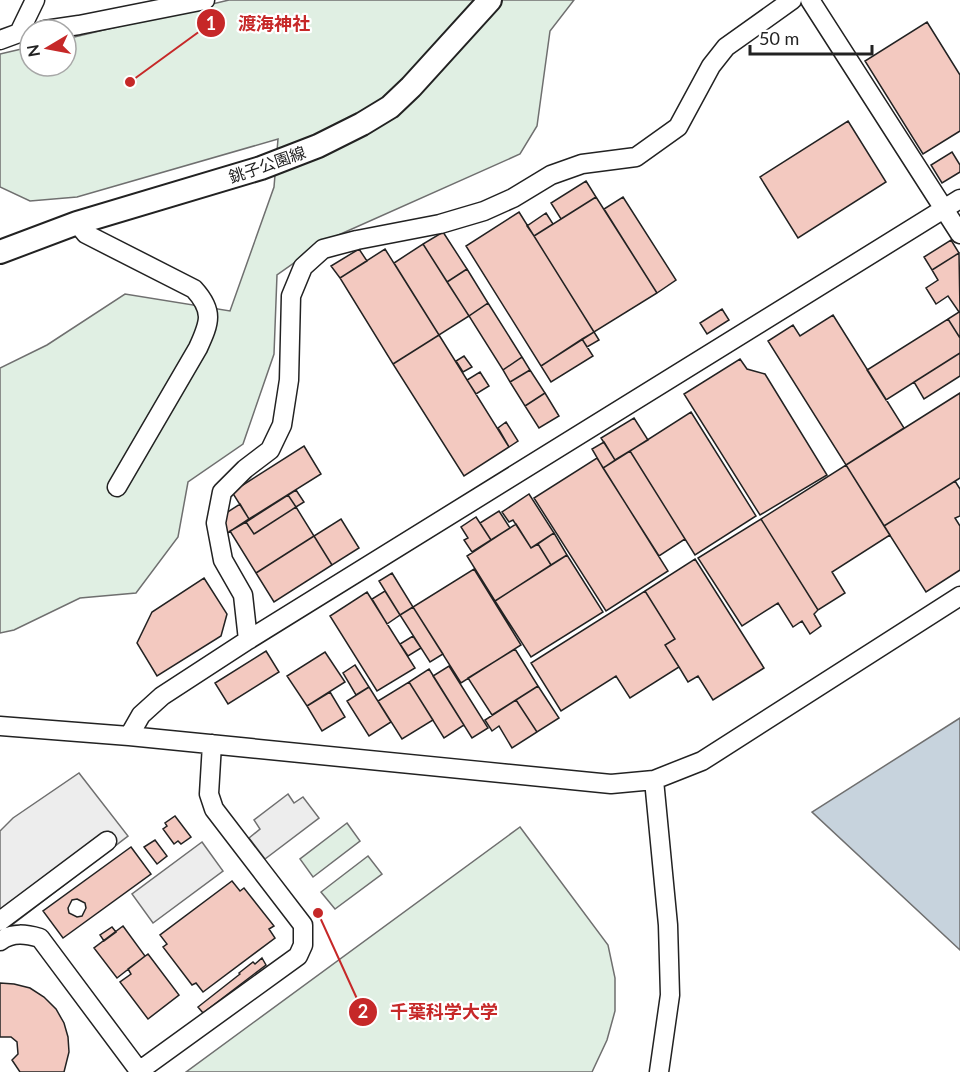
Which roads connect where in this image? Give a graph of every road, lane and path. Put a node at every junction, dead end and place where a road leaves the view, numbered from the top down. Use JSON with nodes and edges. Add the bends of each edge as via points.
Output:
{"nodes":[{"id":1,"x":35,"y":0,"type":"edge"},
{"id":2,"x":205,"y":0,"type":"edge"},
{"id":3,"x":490,"y":0,"type":"edge"},
{"id":4,"x":792,"y":0,"type":"edge"},
{"id":5,"x":810,"y":0,"type":"edge"},
{"id":6,"x":30,"y":18,"type":"edge"},
{"id":7,"x":78,"y":25,"type":"edge"},
{"id":8,"x":18,"y":35,"type":"edge"},
{"id":9,"x":0,"y":40,"type":"edge"},
{"id":10,"x":952,"y":204,"type":"edge"},
{"id":11,"x":77,"y":223,"type":"junction"},
{"id":12,"x":960,"y":234,"type":"edge"},
{"id":13,"x":0,"y":252,"type":"edge"},
{"id":14,"x":117,"y":487,"type":"dead end"},
{"id":15,"x":960,"y":596,"type":"edge"},
{"id":16,"x":249,"y":640,"type":"junction"},
{"id":17,"x":0,"y":726,"type":"edge"},
{"id":18,"x":129,"y":736,"type":"junction"},
{"id":19,"x":212,"y":744,"type":"junction"},
{"id":20,"x":654,"y":780,"type":"junction"},
{"id":21,"x":107,"y":841,"type":"dead end"},
{"id":22,"x":0,"y":921,"type":"edge"},
{"id":23,"x":0,"y":941,"type":"edge"},
{"id":24,"x":140,"y":1072,"type":"edge"},
{"id":25,"x":659,"y":1072,"type":"edge"}],
"edges":[{"from":1,"to":6,"type":"street"},
{"from":2,"to":7,"type":"street"},
{"from":3,"to":11,"type":"main road","name":"銚子公園線","via":[[411,87],[390,107],[362,124],[261,168]]},
{"from":4,"to":16,"type":"street","via":[[726,47],[711,66],[678,127],[636,157],[582,164],[550,175],[484,211],[440,224],[323,249],[303,267],[291,296],[289,381],[282,425],[270,450],[222,492],[216,523],[223,560],[243,595]]},
{"from":5,"to":10,"type":"street"},
{"from":8,"to":9,"type":"street"},
{"from":10,"to":12,"type":"street"},
{"from":10,"to":16,"type":"street"},
{"from":11,"to":13,"type":"main road","name":"銚子公園線"},
{"from":11,"to":14,"type":"street","via":[[86,234],[194,289],[206,302],[206,330],[198,348]]},
{"from":15,"to":20,"type":"street","via":[[702,761]]},
{"from":16,"to":18,"type":"street","via":[[162,696],[141,715]]},
{"from":17,"to":18,"type":"street"},
{"from":18,"to":19,"type":"street"},
{"from":19,"to":20,"type":"street","via":[[610,784]]},
{"from":19,"to":24,"type":"street","via":[[209,794],[214,809],[303,925],[303,945],[298,956]]},
{"from":20,"to":25,"type":"street","via":[[668,925],[670,995]]},
{"from":21,"to":22,"type":"street"},
{"from":23,"to":24,"type":"street","via":[[17,934],[40,938]]}]}
